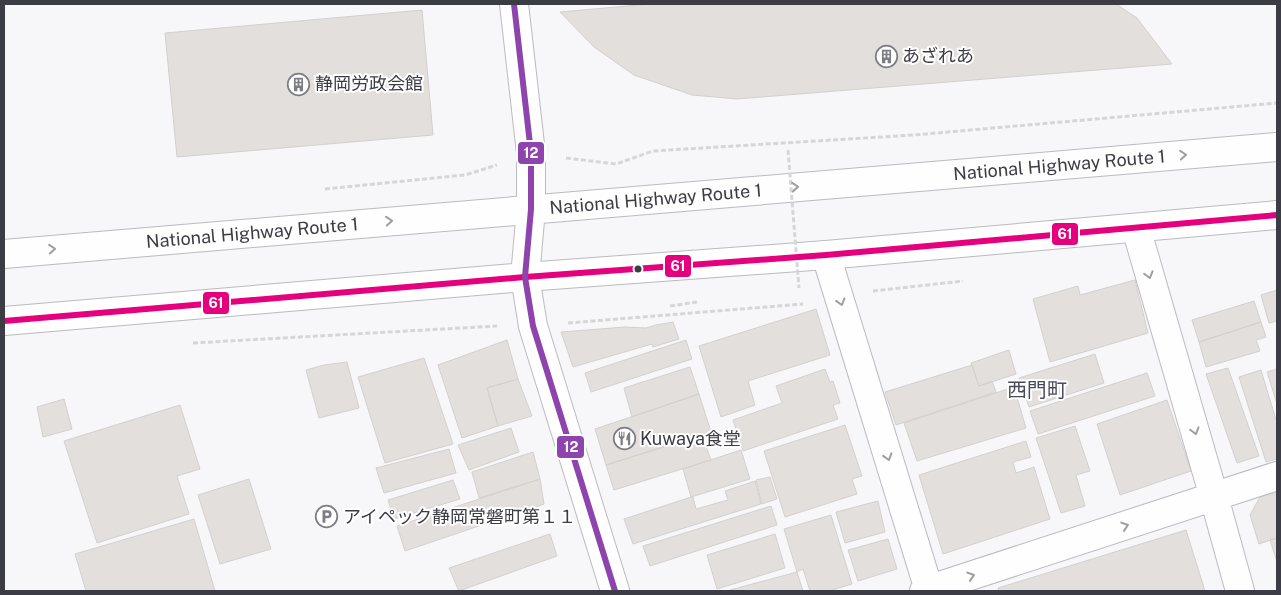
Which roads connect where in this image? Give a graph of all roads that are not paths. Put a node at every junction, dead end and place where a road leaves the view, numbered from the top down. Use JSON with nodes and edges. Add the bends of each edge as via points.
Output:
{"nodes":[{"id":1,"x":514,"y":4,"type":"edge"},
{"id":2,"x":1277,"y":147,"type":"edge"},
{"id":3,"x":532,"y":209,"type":"junction"},
{"id":4,"x":1277,"y":215,"type":"edge"},
{"id":5,"x":1136,"y":228,"type":"junction"},
{"id":6,"x":4,"y":254,"type":"edge"},
{"id":7,"x":826,"y":256,"type":"junction"},
{"id":8,"x":525,"y":277,"type":"junction"},
{"id":9,"x":4,"y":321,"type":"edge"},
{"id":10,"x":1277,"y":476,"type":"edge"},
{"id":11,"x":1214,"y":497,"type":"junction"},
{"id":12,"x":615,"y":591,"type":"edge"},
{"id":13,"x":926,"y":591,"type":"edge"},
{"id":14,"x":1240,"y":591,"type":"edge"}],
"edges":[{"from":1,"to":3,"type":"main road","via":[[530,154]]},
{"from":3,"to":2,"type":"main road","name":"National Highway Route 1","one_way":true},
{"from":6,"to":3,"type":"main road","name":"National Highway Route 1","one_way":true},
{"from":3,"to":8,"type":"main road"},
{"from":4,"to":5,"type":"main road"},
{"from":5,"to":7,"type":"main road"},
{"from":5,"to":11,"type":"main road","one_way":true},
{"from":7,"to":8,"type":"main road"},
{"from":7,"to":13,"type":"main road","one_way":true},
{"from":8,"to":9,"type":"main road"},
{"from":8,"to":12,"type":"main road","via":[[533,326]]},
{"from":10,"to":11,"type":"main road"},
{"from":13,"to":11,"type":"main road","one_way":true},
{"from":11,"to":14,"type":"main road"}]}
